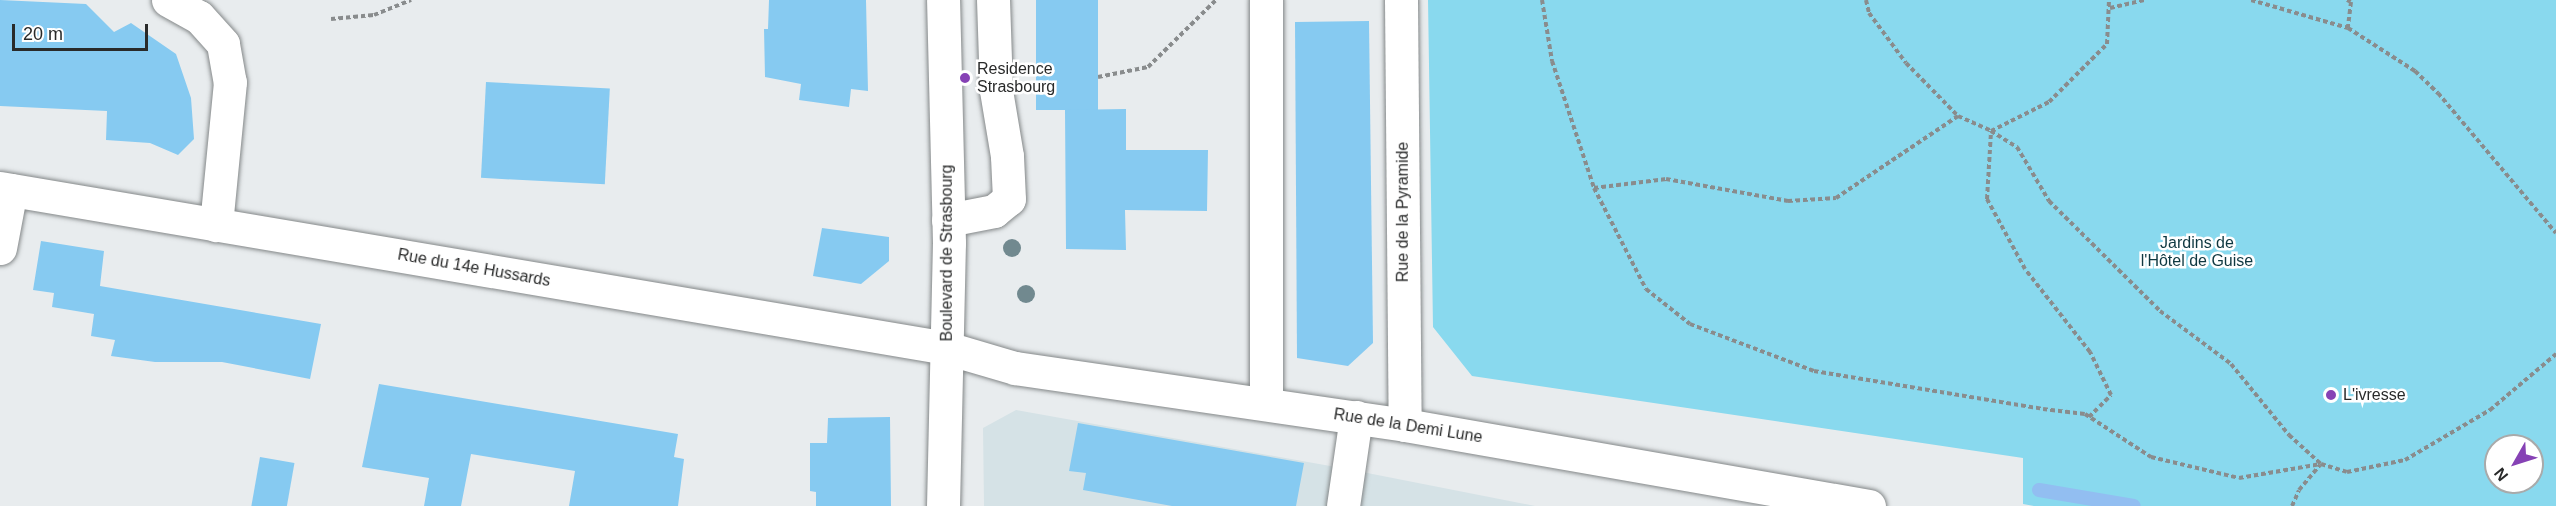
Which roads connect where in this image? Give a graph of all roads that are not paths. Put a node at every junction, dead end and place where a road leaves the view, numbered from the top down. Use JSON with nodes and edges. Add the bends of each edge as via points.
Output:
{"nodes":[{"id":1,"x":168,"y":0,"type":"edge"},
{"id":2,"x":943,"y":0,"type":"edge"},
{"id":3,"x":993,"y":0,"type":"edge"},
{"id":4,"x":1266,"y":0,"type":"edge"},
{"id":5,"x":1401,"y":0,"type":"edge"},
{"id":6,"x":5,"y":189,"type":"edge"},
{"id":7,"x":948,"y":220,"type":"junction"},
{"id":8,"x":216,"y":225,"type":"junction"},
{"id":9,"x":0,"y":248,"type":"edge"},
{"id":10,"x":947,"y":348,"type":"junction"},
{"id":11,"x":1266,"y":404,"type":"junction"},
{"id":12,"x":1356,"y":417,"type":"junction"},
{"id":13,"x":1405,"y":425,"type":"junction"},
{"id":14,"x":943,"y":506,"type":"edge"},
{"id":15,"x":1343,"y":506,"type":"edge"},
{"id":16,"x":1869,"y":506,"type":"edge"}],
"edges":[{"from":1,"to":8,"type":"street","via":[[199,16],[223,44],[230,82]]},
{"from":2,"to":7,"type":"street","name":"Boulevard de Strasbourg"},
{"from":3,"to":7,"type":"street","via":[[996,90],[1007,156],[1009,200],[994,211]]},
{"from":4,"to":11,"type":"street"},
{"from":5,"to":13,"type":"street","name":"Rue de la Pyramide"},
{"from":6,"to":8,"type":"street","name":"Rue du 14e Hussards"},
{"from":6,"to":9,"type":"street"},
{"from":7,"to":10,"type":"street","name":"Boulevard de Strasbourg"},
{"from":8,"to":10,"type":"street","name":"Rue du 14e Hussards"},
{"from":10,"to":11,"type":"street","name":"Rue de la Demi Lune","via":[[1015,368]]},
{"from":10,"to":14,"type":"street","name":"Boulevard de Strasbourg"},
{"from":11,"to":12,"type":"street","name":"Rue de la Demi Lune"},
{"from":12,"to":13,"type":"street","name":"Rue de la Demi Lune"},
{"from":12,"to":15,"type":"street"},
{"from":13,"to":16,"type":"street","name":"Rue de la Demi Lune"}]}
